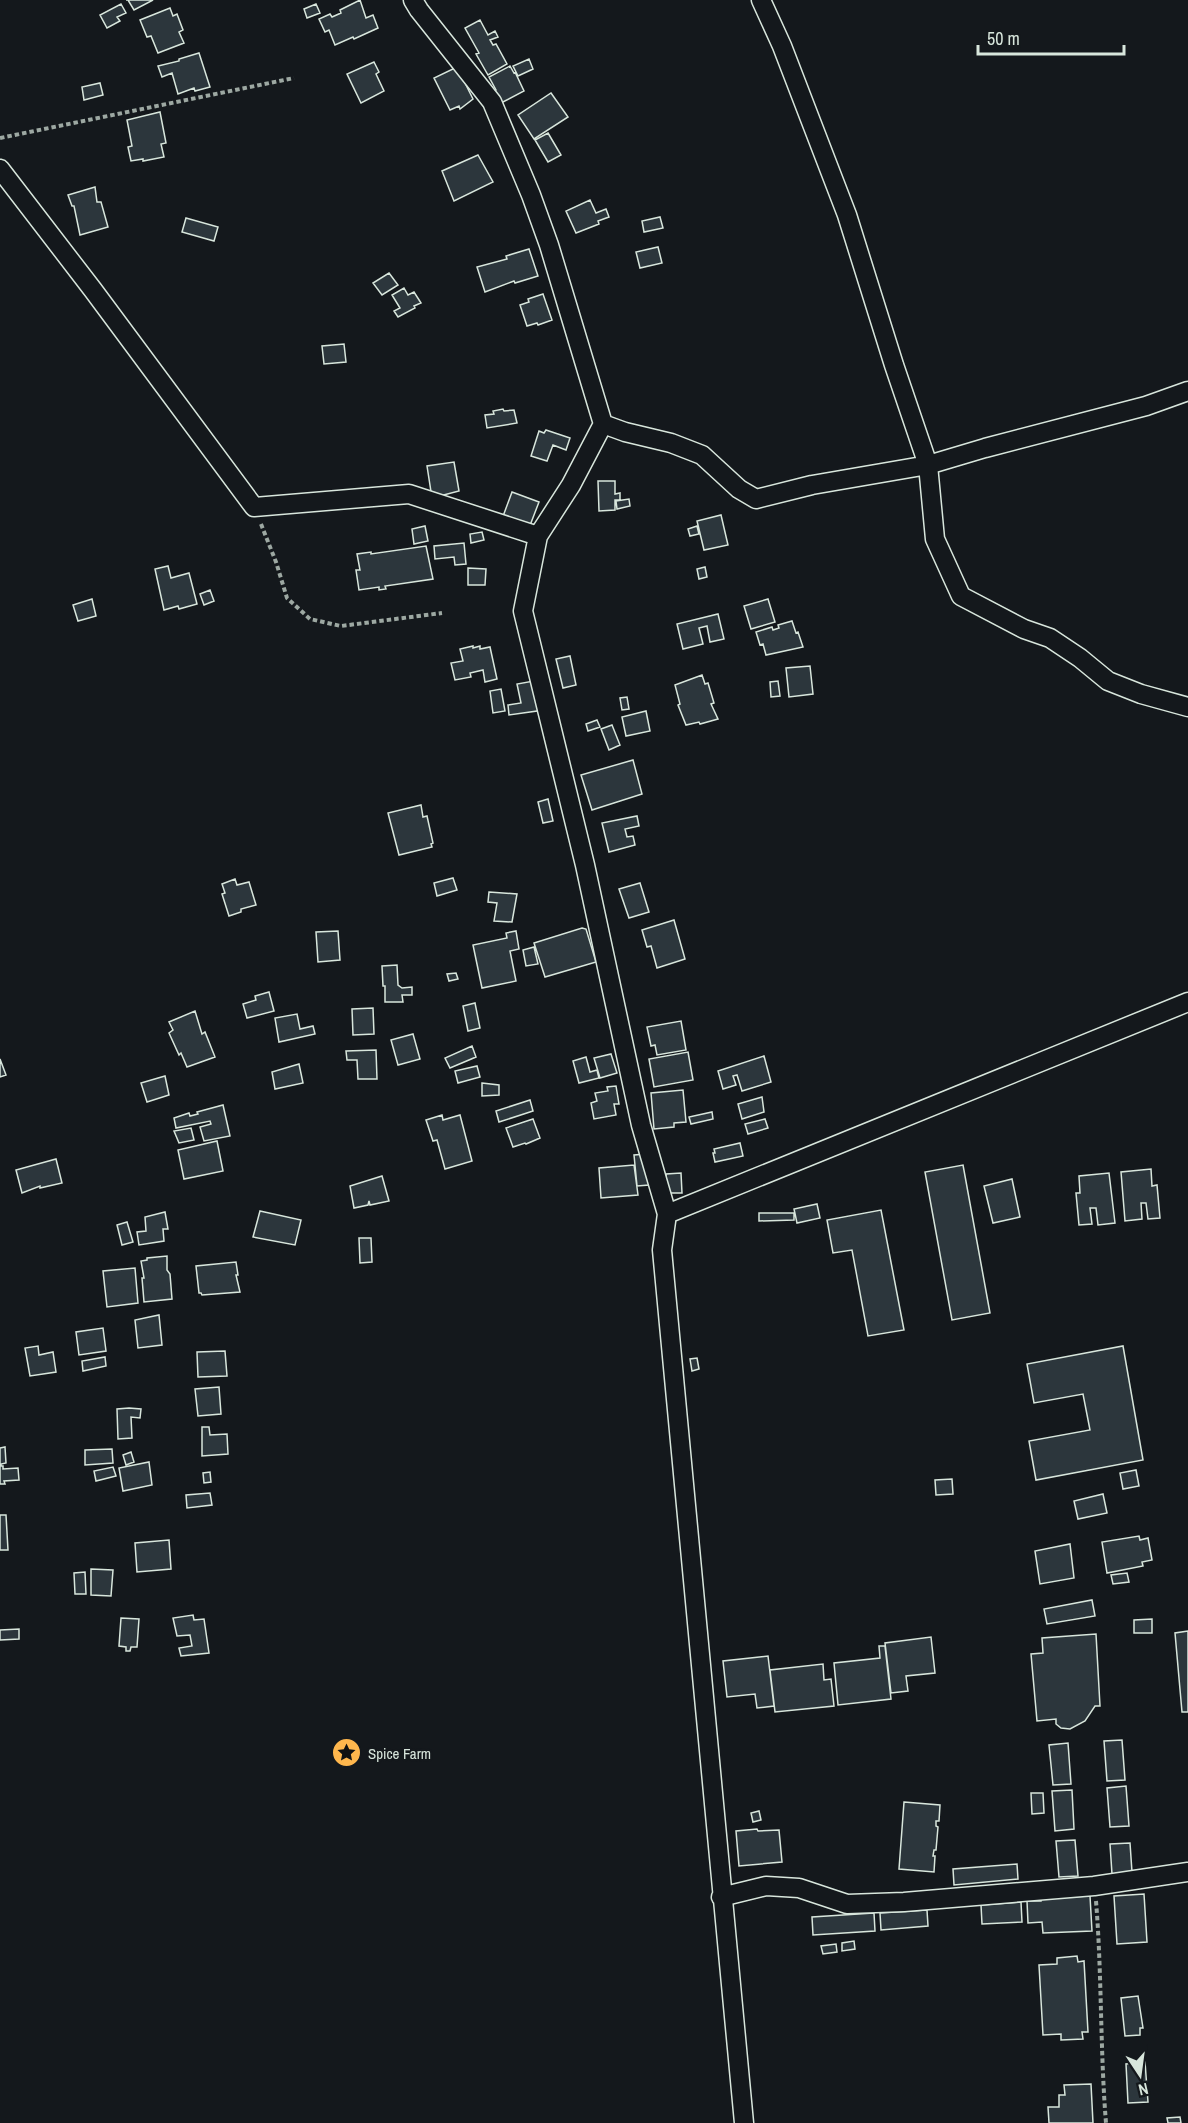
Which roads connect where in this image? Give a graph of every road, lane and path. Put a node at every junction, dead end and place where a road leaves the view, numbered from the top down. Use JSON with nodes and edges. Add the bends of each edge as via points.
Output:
{"nodes":[{"id":1,"x":413,"y":0,"type":"edge"},
{"id":2,"x":761,"y":0,"type":"edge"},
{"id":3,"x":294,"y":78,"type":"dead end"},
{"id":4,"x":0,"y":138,"type":"edge"},
{"id":5,"x":0,"y":169,"type":"edge"},
{"id":6,"x":1188,"y":391,"type":"edge"},
{"id":7,"x":603,"y":424,"type":"junction"},
{"id":8,"x":928,"y":465,"type":"junction"},
{"id":9,"x":254,"y":507,"type":"junction"},
{"id":10,"x":538,"y":536,"type":"junction"},
{"id":11,"x":441,"y":613,"type":"dead end"},
{"id":12,"x":1188,"y":707,"type":"edge"},
{"id":13,"x":1188,"y":1002,"type":"edge"},
{"id":14,"x":667,"y":1214,"type":"junction"},
{"id":15,"x":1188,"y":1872,"type":"edge"},
{"id":16,"x":1094,"y":1886,"type":"junction"},
{"id":17,"x":722,"y":1897,"type":"junction"},
{"id":18,"x":744,"y":2123,"type":"edge"},
{"id":19,"x":1106,"y":2123,"type":"edge"}],
"edges":[{"from":1,"to":7,"type":"street","via":[[492,102],[549,245]]},
{"from":2,"to":8,"type":"street","via":[[847,215]]},
{"from":3,"to":4,"type":"path"},
{"from":5,"to":9,"type":"street"},
{"from":6,"to":8,"type":"street"},
{"from":7,"to":8,"type":"street","via":[[702,455],[756,499]]},
{"from":7,"to":10,"type":"street"},
{"from":8,"to":12,"type":"street","via":[[935,539],[961,596],[1050,638],[1108,681]]},
{"from":9,"to":10,"type":"street","via":[[409,494]]},
{"from":9,"to":11,"type":"path","via":[[287,598],[310,619],[341,626]]},
{"from":10,"to":14,"type":"street","via":[[524,611],[585,865],[641,1125]]},
{"from":13,"to":14,"type":"street"},
{"from":14,"to":17,"type":"street","via":[[662,1250]]},
{"from":15,"to":16,"type":"street"},
{"from":16,"to":17,"type":"street","via":[[847,1904],[799,1888],[766,1886]]},
{"from":16,"to":19,"type":"path"},
{"from":17,"to":18,"type":"street"}]}
